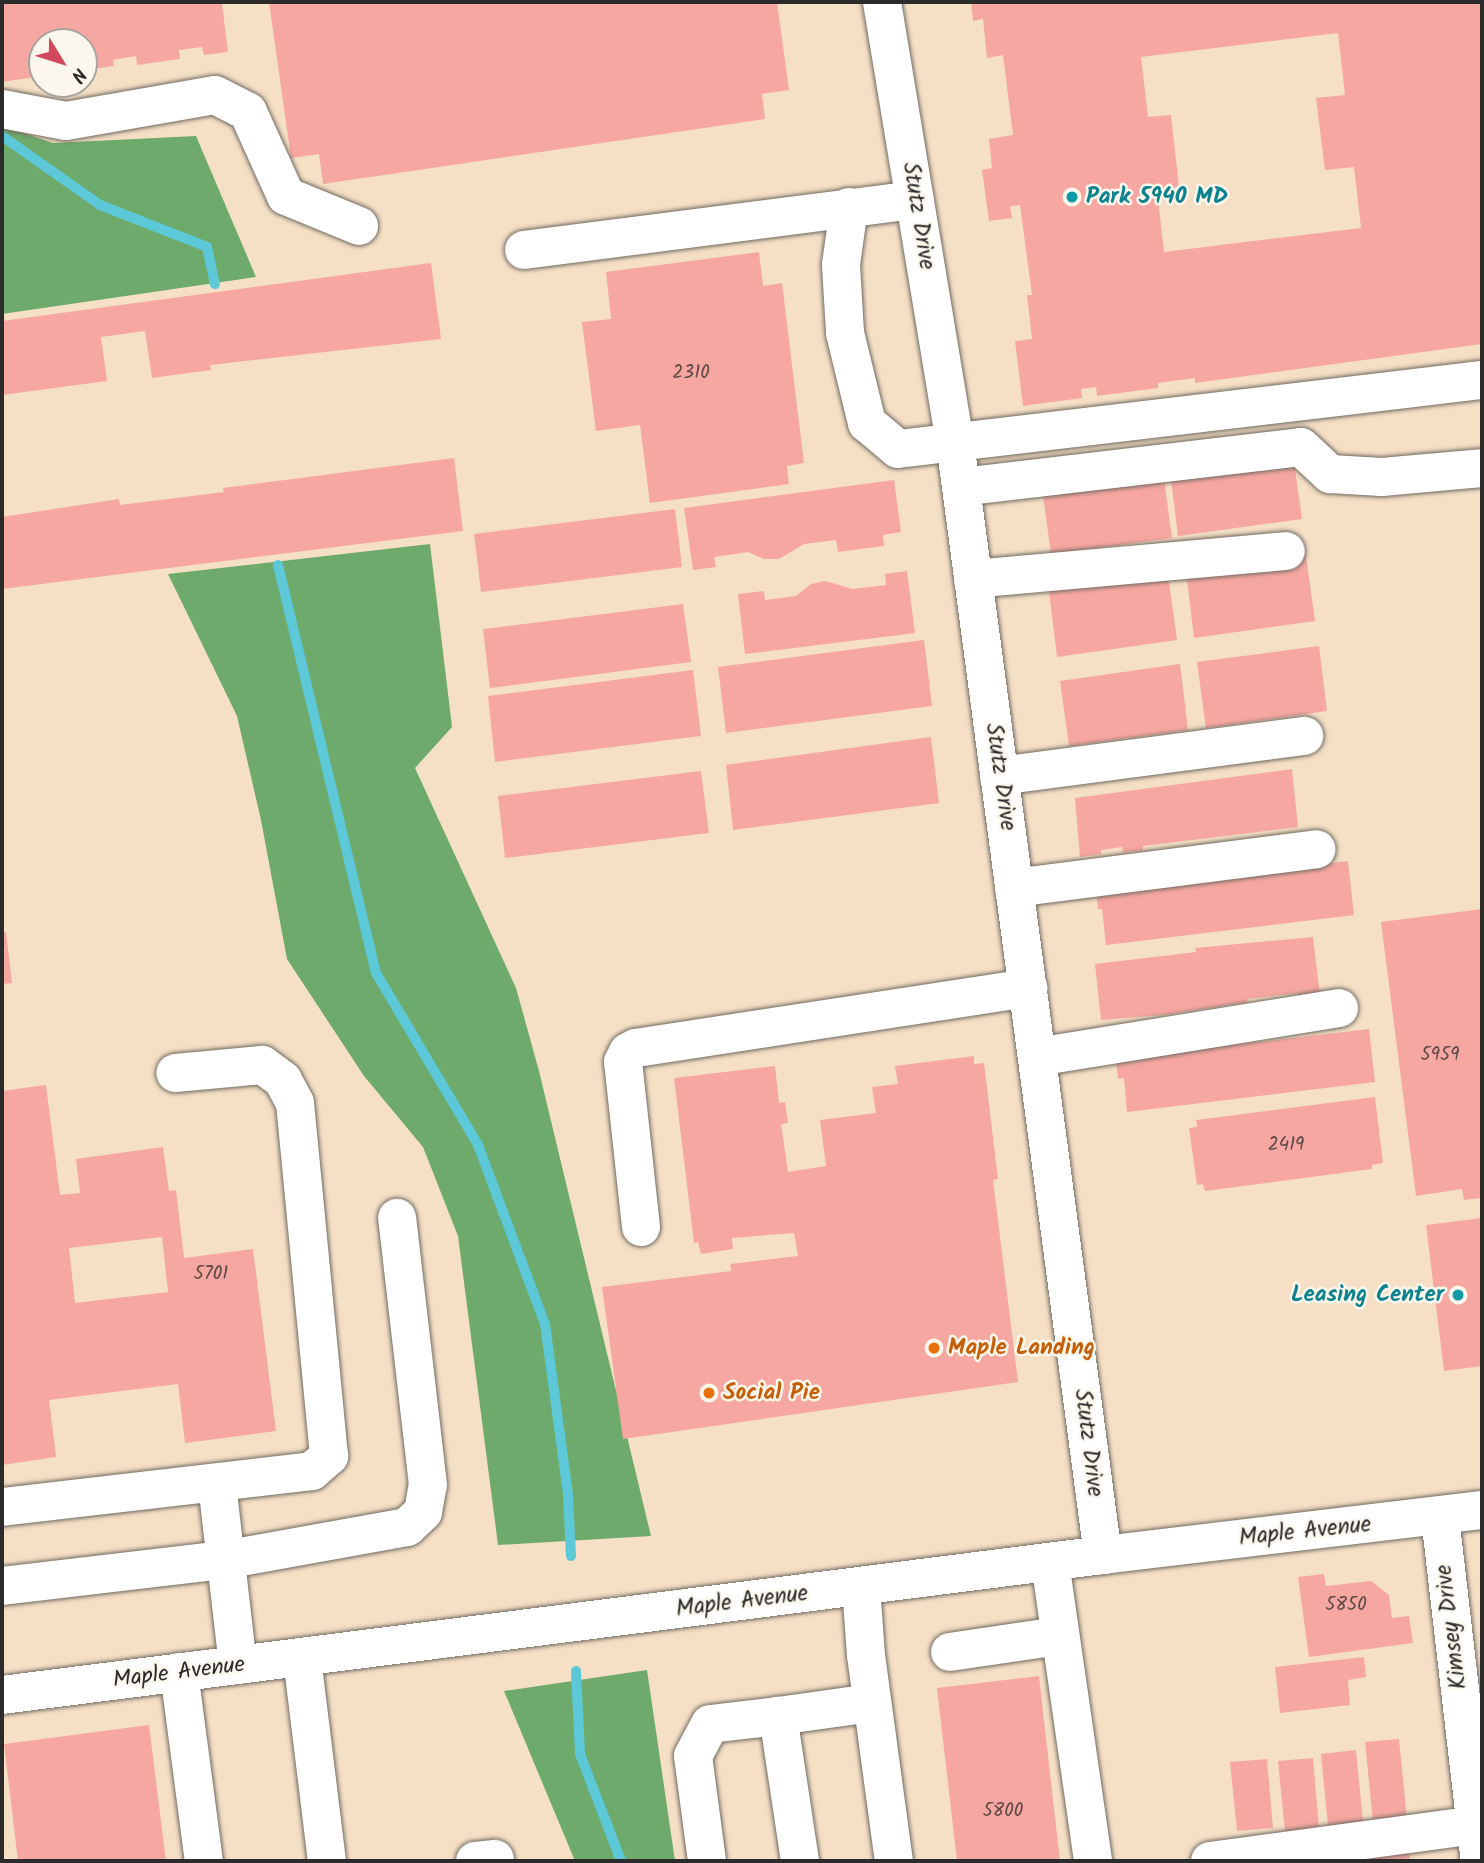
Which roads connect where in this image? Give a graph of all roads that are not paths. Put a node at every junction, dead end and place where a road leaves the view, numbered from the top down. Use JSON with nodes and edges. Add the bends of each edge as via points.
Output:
{"nodes":[{"id":1,"x":883,"y":2,"type":"edge"},
{"id":2,"x":2,"y":109,"type":"edge"},
{"id":3,"x":915,"y":200,"type":"junction"},
{"id":4,"x":849,"y":207,"type":"junction"},
{"id":5,"x":359,"y":226,"type":"dead end"},
{"id":6,"x":524,"y":250,"type":"dead end"},
{"id":7,"x":1482,"y":380,"type":"edge"},
{"id":8,"x":955,"y":442,"type":"junction"},
{"id":9,"x":1482,"y":468,"type":"edge"},
{"id":10,"x":961,"y":487,"type":"junction"},
{"id":11,"x":1286,"y":551,"type":"dead end"},
{"id":12,"x":973,"y":579,"type":"junction"},
{"id":13,"x":1304,"y":736,"type":"dead end"},
{"id":14,"x":999,"y":776,"type":"junction"},
{"id":15,"x":1317,"y":849,"type":"dead end"},
{"id":16,"x":1014,"y":888,"type":"junction"},
{"id":17,"x":1028,"y":988,"type":"junction"},
{"id":18,"x":1339,"y":1008,"type":"dead end"},
{"id":19,"x":1037,"y":1057,"type":"junction"},
{"id":20,"x":176,"y":1073,"type":"dead end"},
{"id":21,"x":397,"y":1218,"type":"dead end"},
{"id":22,"x":641,"y":1227,"type":"dead end"},
{"id":23,"x":217,"y":1484,"type":"junction"},
{"id":24,"x":2,"y":1507,"type":"edge"},
{"id":25,"x":1482,"y":1510,"type":"edge"},
{"id":26,"x":1440,"y":1517,"type":"junction"},
{"id":27,"x":1103,"y":1555,"type":"junction"},
{"id":28,"x":224,"y":1560,"type":"junction"},
{"id":29,"x":1050,"y":1562,"type":"junction"},
{"id":30,"x":2,"y":1586,"type":"edge"},
{"id":31,"x":861,"y":1587,"type":"junction"},
{"id":32,"x":1059,"y":1636,"type":"junction"},
{"id":33,"x":950,"y":1652,"type":"dead end"},
{"id":34,"x":302,"y":1658,"type":"junction"},
{"id":35,"x":238,"y":1665,"type":"junction"},
{"id":36,"x":179,"y":1672,"type":"junction"},
{"id":37,"x":2,"y":1695,"type":"edge"},
{"id":38,"x":872,"y":1703,"type":"junction"},
{"id":39,"x":778,"y":1716,"type":"junction"},
{"id":40,"x":1478,"y":1843,"type":"edge"},
{"id":41,"x":204,"y":1861,"type":"edge"},
{"id":42,"x":327,"y":1861,"type":"edge"},
{"id":43,"x":707,"y":1861,"type":"edge"},
{"id":44,"x":800,"y":1861,"type":"edge"},
{"id":45,"x":894,"y":1861,"type":"edge"},
{"id":46,"x":1093,"y":1861,"type":"edge"},
{"id":47,"x":1210,"y":1861,"type":"edge"}],
"edges":[{"from":1,"to":3,"type":"street","name":"Stutz Drive"},
{"from":2,"to":5,"type":"street","via":[[66,121],[215,95],[247,112],[286,197]]},
{"from":3,"to":4,"type":"street"},
{"from":3,"to":8,"type":"street","name":"Stutz Drive"},
{"from":4,"to":6,"type":"street"},
{"from":4,"to":8,"type":"street","via":[[841,265],[845,333],[867,423],[898,449]]},
{"from":7,"to":8,"type":"street"},
{"from":8,"to":10,"type":"street","name":"Stutz Drive"},
{"from":9,"to":10,"type":"street","via":[[1382,477],[1330,474],[1301,447]]},
{"from":10,"to":12,"type":"street","name":"Stutz Drive"},
{"from":11,"to":12,"type":"street"},
{"from":12,"to":14,"type":"street","name":"Stutz Drive"},
{"from":13,"to":14,"type":"street"},
{"from":14,"to":16,"type":"street","name":"Stutz Drive"},
{"from":15,"to":16,"type":"street"},
{"from":16,"to":17,"type":"street","name":"Stutz Drive"},
{"from":17,"to":19,"type":"street","name":"Stutz Drive"},
{"from":17,"to":22,"type":"street","via":[[628,1052],[623,1062]]},
{"from":18,"to":19,"type":"street"},
{"from":19,"to":27,"type":"street","name":"Stutz Drive"},
{"from":20,"to":23,"type":"street","via":[[262,1065],[283,1080],[295,1103],[308,1230],[329,1456],[312,1471]]},
{"from":21,"to":28,"type":"street","via":[[428,1485],[423,1512],[407,1527]]},
{"from":23,"to":24,"type":"street"},
{"from":23,"to":28,"type":"street"},
{"from":25,"to":26,"type":"street","name":"Maple Avenue"},
{"from":26,"to":27,"type":"street","name":"Maple Avenue"},
{"from":26,"to":40,"type":"street","name":"Kimsey Drive"},
{"from":27,"to":29,"type":"street","name":"Maple Avenue"},
{"from":28,"to":30,"type":"street"},
{"from":28,"to":35,"type":"street"},
{"from":29,"to":31,"type":"street","name":"Maple Avenue"},
{"from":29,"to":32,"type":"street"},
{"from":31,"to":34,"type":"street","name":"Maple Avenue"},
{"from":31,"to":38,"type":"street"},
{"from":32,"to":33,"type":"street"},
{"from":32,"to":46,"type":"street"},
{"from":34,"to":35,"type":"street","name":"Maple Avenue"},
{"from":34,"to":42,"type":"street"},
{"from":35,"to":36,"type":"street","name":"Maple Avenue"},
{"from":36,"to":37,"type":"street","name":"Maple Avenue"},
{"from":36,"to":41,"type":"street"},
{"from":38,"to":39,"type":"street"},
{"from":38,"to":45,"type":"street"},
{"from":39,"to":43,"type":"street","via":[[710,1724],[693,1756]]},
{"from":39,"to":44,"type":"street"},
{"from":40,"to":47,"type":"street"}]}
